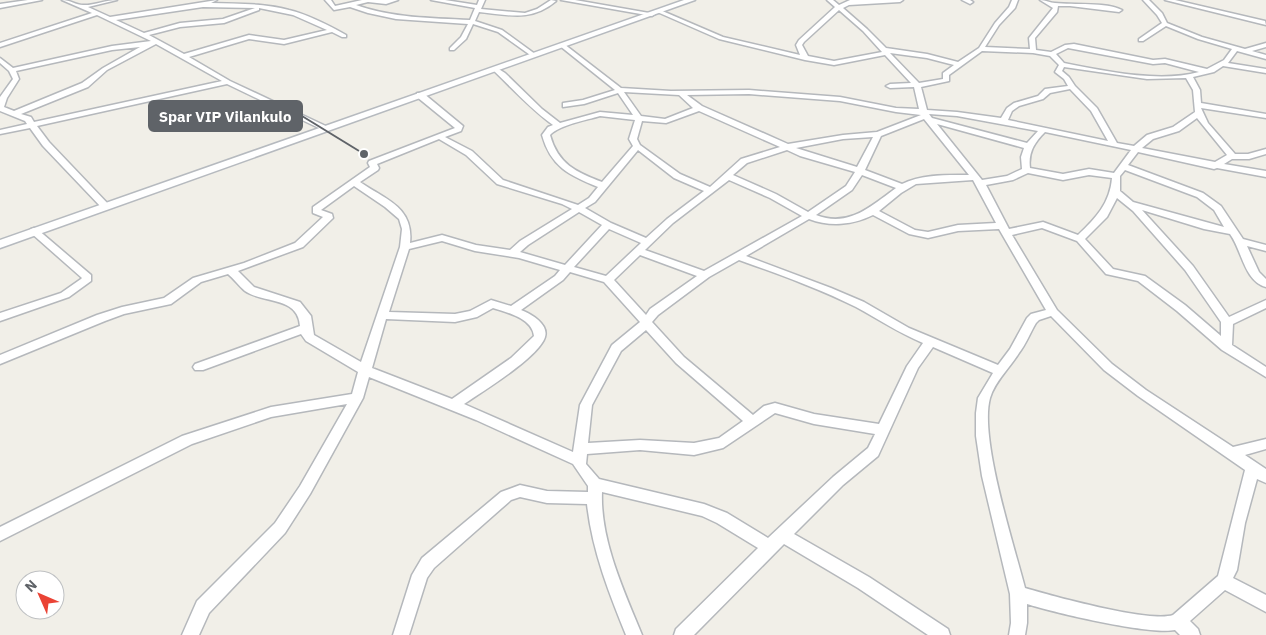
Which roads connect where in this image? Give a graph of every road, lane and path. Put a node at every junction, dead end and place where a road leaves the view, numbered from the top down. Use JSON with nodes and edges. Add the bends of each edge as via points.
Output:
{"nodes":[{"id":1,"x":39,"y":0,"type":"edge"},
{"id":2,"x":64,"y":0,"type":"edge"},
{"id":3,"x":114,"y":0,"type":"edge"},
{"id":4,"x":214,"y":0,"type":"edge"},
{"id":5,"x":328,"y":0,"type":"edge"},
{"id":6,"x":395,"y":0,"type":"edge"},
{"id":7,"x":434,"y":0,"type":"edge"},
{"id":8,"x":482,"y":0,"type":"edge"},
{"id":9,"x":552,"y":0,"type":"edge"},
{"id":10,"x":564,"y":0,"type":"edge"},
{"id":11,"x":690,"y":0,"type":"edge"},
{"id":12,"x":830,"y":0,"type":"edge"},
{"id":13,"x":899,"y":0,"type":"edge"},
{"id":14,"x":1015,"y":0,"type":"edge"},
{"id":15,"x":1043,"y":0,"type":"edge"},
{"id":16,"x":1146,"y":0,"type":"edge"},
{"id":17,"x":1168,"y":0,"type":"edge"},
{"id":18,"x":851,"y":1,"type":"edge"},
{"id":19,"x":350,"y":4,"type":"junction"},
{"id":20,"x":203,"y":5,"type":"junction"},
{"id":21,"x":1054,"y":5,"type":"junction"},
{"id":22,"x":0,"y":6,"type":"edge"},
{"id":23,"x":82,"y":7,"type":"junction"},
{"id":24,"x":260,"y":8,"type":"junction"},
{"id":25,"x":838,"y":8,"type":"junction"},
{"id":26,"x":477,"y":9,"type":"junction"},
{"id":27,"x":1119,"y":10,"type":"dead end"},
{"id":28,"x":655,"y":12,"type":"junction"},
{"id":29,"x":97,"y":13,"type":"junction"},
{"id":30,"x":331,"y":13,"type":"junction"},
{"id":31,"x":110,"y":19,"type":"junction"},
{"id":32,"x":472,"y":22,"type":"junction"},
{"id":33,"x":1266,"y":23,"type":"edge"},
{"id":34,"x":322,"y":24,"type":"junction"},
{"id":35,"x":1165,"y":24,"type":"junction"},
{"id":36,"x":333,"y":30,"type":"junction"},
{"id":37,"x":143,"y":35,"type":"junction"},
{"id":38,"x":344,"y":36,"type":"dead end"},
{"id":39,"x":1140,"y":40,"type":"dead end"},
{"id":40,"x":154,"y":43,"type":"junction"},
{"id":41,"x":0,"y":45,"type":"edge"},
{"id":42,"x":1266,"y":45,"type":"edge"},
{"id":43,"x":562,"y":46,"type":"junction"},
{"id":44,"x":452,"y":49,"type":"dead end"},
{"id":45,"x":981,"y":49,"type":"junction"},
{"id":46,"x":1235,"y":49,"type":"junction"},
{"id":47,"x":1033,"y":51,"type":"junction"},
{"id":48,"x":1244,"y":51,"type":"junction"},
{"id":49,"x":885,"y":52,"type":"junction"},
{"id":50,"x":1052,"y":54,"type":"junction"},
{"id":51,"x":533,"y":55,"type":"junction"},
{"id":52,"x":184,"y":56,"type":"junction"},
{"id":53,"x":1266,"y":57,"type":"edge"},
{"id":54,"x":805,"y":58,"type":"junction"},
{"id":55,"x":1,"y":63,"type":"edge"},
{"id":56,"x":958,"y":64,"type":"junction"},
{"id":57,"x":1222,"y":64,"type":"junction"},
{"id":58,"x":1062,"y":65,"type":"junction"},
{"id":59,"x":495,"y":69,"type":"junction"},
{"id":60,"x":12,"y":70,"type":"junction"},
{"id":61,"x":1208,"y":72,"type":"junction"},
{"id":62,"x":1266,"y":72,"type":"edge"},
{"id":63,"x":1188,"y":76,"type":"junction"},
{"id":64,"x":228,"y":82,"type":"junction"},
{"id":65,"x":917,"y":85,"type":"junction"},
{"id":66,"x":890,"y":86,"type":"dead end"},
{"id":67,"x":1072,"y":88,"type":"junction"},
{"id":68,"x":619,"y":90,"type":"junction"},
{"id":69,"x":681,"y":92,"type":"junction"},
{"id":70,"x":420,"y":95,"type":"junction"},
{"id":71,"x":566,"y":105,"type":"dead end"},
{"id":72,"x":699,"y":108,"type":"junction"},
{"id":73,"x":0,"y":109,"type":"edge"},
{"id":74,"x":1199,"y":109,"type":"junction"},
{"id":75,"x":16,"y":113,"type":"junction"},
{"id":76,"x":926,"y":116,"type":"junction"},
{"id":77,"x":1266,"y":116,"type":"edge"},
{"id":78,"x":639,"y":119,"type":"junction"},
{"id":79,"x":1004,"y":121,"type":"junction"},
{"id":80,"x":33,"y":125,"type":"junction"},
{"id":81,"x":559,"y":126,"type":"junction"},
{"id":82,"x":326,"y":128,"type":"junction"},
{"id":83,"x":1044,"y":129,"type":"junction"},
{"id":84,"x":0,"y":132,"type":"edge"},
{"id":85,"x":878,"y":134,"type":"junction"},
{"id":86,"x":440,"y":136,"type":"junction"},
{"id":87,"x":1114,"y":144,"type":"junction"},
{"id":88,"x":638,"y":146,"type":"junction"},
{"id":89,"x":1028,"y":146,"type":"junction"},
{"id":90,"x":788,"y":147,"type":"junction"},
{"id":91,"x":1136,"y":149,"type":"junction"},
{"id":92,"x":1266,"y":151,"type":"edge"},
{"id":93,"x":1230,"y":157,"type":"junction"},
{"id":94,"x":1122,"y":166,"type":"junction"},
{"id":95,"x":1214,"y":166,"type":"junction"},
{"id":96,"x":1026,"y":170,"type":"junction"},
{"id":97,"x":860,"y":171,"type":"junction"},
{"id":98,"x":1266,"y":174,"type":"edge"},
{"id":99,"x":728,"y":176,"type":"junction"},
{"id":100,"x":1116,"y":176,"type":"junction"},
{"id":101,"x":977,"y":180,"type":"junction"},
{"id":102,"x":354,"y":182,"type":"junction"},
{"id":103,"x":604,"y":186,"type":"junction"},
{"id":104,"x":904,"y":188,"type":"junction"},
{"id":105,"x":710,"y":190,"type":"junction"},
{"id":106,"x":1115,"y":192,"type":"junction"},
{"id":107,"x":1130,"y":204,"type":"junction"},
{"id":108,"x":106,"y":206,"type":"junction"},
{"id":109,"x":580,"y":208,"type":"junction"},
{"id":110,"x":873,"y":211,"type":"junction"},
{"id":111,"x":807,"y":217,"type":"junction"},
{"id":112,"x":608,"y":225,"type":"junction"},
{"id":113,"x":1004,"y":229,"type":"junction"},
{"id":114,"x":34,"y":231,"type":"junction"},
{"id":115,"x":1233,"y":232,"type":"junction"},
{"id":116,"x":1080,"y":239,"type":"junction"},
{"id":117,"x":1240,"y":241,"type":"junction"},
{"id":118,"x":646,"y":242,"type":"junction"},
{"id":119,"x":0,"y":244,"type":"edge"},
{"id":120,"x":405,"y":246,"type":"junction"},
{"id":121,"x":1266,"y":248,"type":"edge"},
{"id":122,"x":637,"y":251,"type":"junction"},
{"id":123,"x":512,"y":254,"type":"junction"},
{"id":124,"x":738,"y":256,"type":"junction"},
{"id":125,"x":567,"y":269,"type":"junction"},
{"id":126,"x":230,"y":270,"type":"junction"},
{"id":127,"x":705,"y":275,"type":"junction"},
{"id":128,"x":608,"y":280,"type":"junction"},
{"id":129,"x":1266,"y":284,"type":"edge"},
{"id":130,"x":1266,"y":304,"type":"edge"},
{"id":131,"x":514,"y":310,"type":"junction"},
{"id":132,"x":1053,"y":312,"type":"junction"},
{"id":133,"x":382,"y":315,"type":"junction"},
{"id":134,"x":0,"y":317,"type":"edge"},
{"id":135,"x":647,"y":322,"type":"junction"},
{"id":136,"x":1227,"y":322,"type":"junction"},
{"id":137,"x":307,"y":328,"type":"junction"},
{"id":138,"x":930,"y":342,"type":"junction"},
{"id":139,"x":1226,"y":347,"type":"junction"},
{"id":140,"x":0,"y":360,"type":"edge"},
{"id":141,"x":199,"y":366,"type":"dead end"},
{"id":142,"x":365,"y":370,"type":"junction"},
{"id":143,"x":1001,"y":372,"type":"junction"},
{"id":144,"x":1266,"y":373,"type":"edge"},
{"id":145,"x":357,"y":398,"type":"junction"},
{"id":146,"x":453,"y":406,"type":"junction"},
{"id":147,"x":753,"y":422,"type":"junction"},
{"id":148,"x":883,"y":430,"type":"junction"},
{"id":149,"x":1266,"y":444,"type":"edge"},
{"id":150,"x":1232,"y":453,"type":"junction"},
{"id":151,"x":579,"y":455,"type":"junction"},
{"id":152,"x":1259,"y":472,"type":"edge"},
{"id":153,"x":595,"y":491,"type":"junction"},
{"id":154,"x":0,"y":534,"type":"edge"},
{"id":155,"x":782,"y":535,"type":"junction"},
{"id":156,"x":768,"y":547,"type":"junction"},
{"id":157,"x":1224,"y":581,"type":"junction"},
{"id":158,"x":1018,"y":594,"type":"junction"},
{"id":159,"x":1266,"y":604,"type":"edge"},
{"id":160,"x":1178,"y":621,"type":"junction"},
{"id":161,"x":190,"y":635,"type":"edge"},
{"id":162,"x":401,"y":635,"type":"edge"},
{"id":163,"x":634,"y":635,"type":"edge"},
{"id":164,"x":682,"y":635,"type":"edge"},
{"id":165,"x":942,"y":635,"type":"edge"},
{"id":166,"x":1017,"y":635,"type":"edge"},
{"id":167,"x":1192,"y":635,"type":"edge"}],
"edges":[{"from":1,"to":22,"type":"street"},
{"from":2,"to":23,"type":"street"},
{"from":3,"to":23,"type":"street"},
{"from":4,"to":20,"type":"street"},
{"from":5,"to":30,"type":"street"},
{"from":6,"to":19,"type":"street"},
{"from":7,"to":26,"type":"street"},
{"from":8,"to":26,"type":"street"},
{"from":9,"to":26,"type":"street","via":[[527,15]]},
{"from":10,"to":28,"type":"street"},
{"from":11,"to":28,"type":"main road"},
{"from":12,"to":25,"type":"street"},
{"from":13,"to":18,"type":"street"},
{"from":14,"to":45,"type":"street"},
{"from":15,"to":21,"type":"street"},
{"from":16,"to":35,"type":"street"},
{"from":17,"to":33,"type":"street"},
{"from":18,"to":25,"type":"street"},
{"from":19,"to":30,"type":"street"},
{"from":19,"to":32,"type":"street","via":[[396,17]]},
{"from":20,"to":24,"type":"street"},
{"from":20,"to":31,"type":"street"},
{"from":21,"to":27,"type":"street"},
{"from":21,"to":47,"type":"street","via":[[1055,11],[1032,38]]},
{"from":23,"to":29,"type":"street"},
{"from":24,"to":34,"type":"street","via":[[286,11]]},
{"from":24,"to":37,"type":"street","via":[[224,21],[180,25]]},
{"from":25,"to":49,"type":"street"},
{"from":25,"to":54,"type":"street","via":[[801,41],[799,45]]},
{"from":26,"to":32,"type":"street"},
{"from":28,"to":43,"type":"main road"},
{"from":28,"to":54,"type":"street","via":[[720,38]]},
{"from":29,"to":31,"type":"street"},
{"from":29,"to":41,"type":"street"},
{"from":30,"to":34,"type":"street"},
{"from":31,"to":37,"type":"street"},
{"from":32,"to":44,"type":"street","via":[[464,38]]},
{"from":32,"to":51,"type":"street","via":[[500,31]]},
{"from":34,"to":36,"type":"street"},
{"from":35,"to":39,"type":"street"},
{"from":35,"to":46,"type":"street"},
{"from":36,"to":38,"type":"street"},
{"from":36,"to":52,"type":"street","via":[[284,42],[252,37]]},
{"from":37,"to":40,"type":"street"},
{"from":40,"to":52,"type":"street"},
{"from":40,"to":60,"type":"street","via":[[112,48]]},
{"from":40,"to":75,"type":"street","via":[[101,72],[85,85]]},
{"from":42,"to":48,"type":"street"},
{"from":43,"to":51,"type":"main road"},
{"from":43,"to":68,"type":"street"},
{"from":45,"to":47,"type":"street"},
{"from":45,"to":56,"type":"street"},
{"from":46,"to":48,"type":"street"},
{"from":46,"to":57,"type":"street"},
{"from":47,"to":50,"type":"street"},
{"from":48,"to":53,"type":"street"},
{"from":49,"to":54,"type":"street","via":[[834,63]]},
{"from":49,"to":56,"type":"street","via":[[927,56]]},
{"from":49,"to":65,"type":"street"},
{"from":50,"to":58,"type":"street"},
{"from":50,"to":61,"type":"street","via":[[1070,45],[1152,62],[1165,61]]},
{"from":51,"to":59,"type":"main road"},
{"from":52,"to":64,"type":"street"},
{"from":55,"to":60,"type":"street"},
{"from":56,"to":65,"type":"street","via":[[945,74],[947,78],[944,81]]},
{"from":57,"to":61,"type":"street"},
{"from":57,"to":62,"type":"street"},
{"from":58,"to":63,"type":"street","via":[[1125,76]]},
{"from":58,"to":67,"type":"street","via":[[1057,71],[1067,78]]},
{"from":59,"to":70,"type":"main road"},
{"from":59,"to":81,"type":"street"},
{"from":60,"to":73,"type":"street","via":[[16,79],[3,98]]},
{"from":61,"to":63,"type":"street"},
{"from":63,"to":74,"type":"street","via":[[1198,92]]},
{"from":64,"to":80,"type":"street"},
{"from":64,"to":82,"type":"street"},
{"from":65,"to":66,"type":"street"},
{"from":65,"to":76,"type":"street"},
{"from":67,"to":79,"type":"street","via":[[1048,92],[1044,97],[1014,106]]},
{"from":67,"to":87,"type":"street","via":[[1094,110]]},
{"from":68,"to":69,"type":"street"},
{"from":68,"to":71,"type":"street"},
{"from":68,"to":78,"type":"street"},
{"from":69,"to":72,"type":"street"},
{"from":69,"to":76,"type":"street","via":[[749,92],[840,99]]},
{"from":70,"to":82,"type":"main road"},
{"from":70,"to":86,"type":"street","via":[[459,126]]},
{"from":72,"to":78,"type":"street","via":[[666,121]]},
{"from":72,"to":90,"type":"street"},
{"from":73,"to":75,"type":"street"},
{"from":74,"to":77,"type":"street"},
{"from":74,"to":91,"type":"street","via":[[1176,129],[1150,137]]},
{"from":74,"to":93,"type":"street","via":[[1207,126]]},
{"from":75,"to":80,"type":"street"},
{"from":76,"to":79,"type":"street","via":[[957,114]]},
{"from":76,"to":85,"type":"street"},
{"from":76,"to":89,"type":"street"},
{"from":76,"to":101,"type":"street"},
{"from":78,"to":81,"type":"street","via":[[600,114]]},
{"from":78,"to":88,"type":"street","via":[[633,139]]},
{"from":79,"to":83,"type":"street"},
{"from":80,"to":84,"type":"street"},
{"from":80,"to":108,"type":"street","via":[[46,144]]},
{"from":81,"to":103,"type":"street","via":[[546,135],[551,153],[566,169]]},
{"from":82,"to":108,"type":"main road"},
{"from":83,"to":87,"type":"street"},
{"from":83,"to":89,"type":"street"},
{"from":85,"to":90,"type":"street"},
{"from":85,"to":97,"type":"street"},
{"from":86,"to":102,"type":"street","via":[[372,163],[375,168]]},
{"from":86,"to":109,"type":"street","via":[[469,153],[500,182]]},
{"from":87,"to":91,"type":"street"},
{"from":88,"to":103,"type":"street"},
{"from":88,"to":105,"type":"street","via":[[672,174]]},
{"from":89,"to":96,"type":"street","via":[[1024,159]]},
{"from":90,"to":97,"type":"street"},
{"from":90,"to":99,"type":"street","via":[[751,158],[736,166]]},
{"from":91,"to":94,"type":"street"},
{"from":91,"to":95,"type":"street"},
{"from":92,"to":93,"type":"street"},
{"from":93,"to":95,"type":"street"},
{"from":94,"to":100,"type":"street"},
{"from":94,"to":115,"type":"street","via":[[1210,201]]},
{"from":95,"to":98,"type":"street"},
{"from":96,"to":100,"type":"street","via":[[1062,177],[1089,172]]},
{"from":96,"to":101,"type":"street","via":[[1004,179]]},
{"from":97,"to":104,"type":"street"},
{"from":97,"to":111,"type":"street","via":[[849,188]]},
{"from":99,"to":105,"type":"street"},
{"from":99,"to":111,"type":"street","via":[[777,198]]},
{"from":100,"to":106,"type":"street"},
{"from":101,"to":104,"type":"street","via":[[918,181]]},
{"from":101,"to":113,"type":"street"},
{"from":102,"to":120,"type":"street","via":[[398,211],[407,230]]},
{"from":102,"to":126,"type":"street","via":[[316,209],[329,216],[304,242]]},
{"from":103,"to":109,"type":"street"},
{"from":104,"to":110,"type":"street"},
{"from":105,"to":118,"type":"street"},
{"from":106,"to":107,"type":"street"},
{"from":106,"to":116,"type":"street","via":[[1104,215]]},
{"from":107,"to":115,"type":"street"},
{"from":107,"to":136,"type":"street","via":[[1184,261]]},
{"from":108,"to":114,"type":"main road"},
{"from":109,"to":112,"type":"street"},
{"from":109,"to":123,"type":"street"},
{"from":110,"to":111,"type":"street","via":[[853,220]]},
{"from":110,"to":113,"type":"street","via":[[912,232],[928,235],[958,228]]},
{"from":111,"to":124,"type":"street"},
{"from":112,"to":118,"type":"street"},
{"from":112,"to":125,"type":"street"},
{"from":113,"to":116,"type":"street","via":[[1043,225]]},
{"from":113,"to":132,"type":"street"},
{"from":114,"to":119,"type":"main road"},
{"from":114,"to":134,"type":"street","via":[[87,277],[86,281],[65,295]]},
{"from":115,"to":117,"type":"street"},
{"from":116,"to":139,"type":"street","via":[[1110,272],[1140,278]]},
{"from":117,"to":121,"type":"street"},
{"from":117,"to":129,"type":"street","via":[[1254,274]]},
{"from":118,"to":122,"type":"street"},
{"from":120,"to":123,"type":"street","via":[[442,238],[485,251]]},
{"from":120,"to":133,"type":"street"},
{"from":122,"to":127,"type":"street"},
{"from":122,"to":128,"type":"street"},
{"from":123,"to":125,"type":"street"},
{"from":124,"to":127,"type":"street"},
{"from":124,"to":138,"type":"street","via":[[848,300]]},
{"from":125,"to":128,"type":"street"},
{"from":125,"to":131,"type":"street"},
{"from":126,"to":137,"type":"street","via":[[250,289],[296,305],[305,316]]},
{"from":126,"to":140,"type":"street","via":[[197,280],[167,301],[101,318]]},
{"from":127,"to":135,"type":"street","via":[[654,312]]},
{"from":128,"to":135,"type":"street"},
{"from":130,"to":136,"type":"street"},
{"from":131,"to":133,"type":"street","via":[[491,304],[473,314],[455,318]]},
{"from":131,"to":146,"type":"street","via":[[538,328],[538,342]]},
{"from":132,"to":143,"type":"street","via":[[1031,321]]},
{"from":132,"to":150,"type":"street","via":[[1108,367]]},
{"from":133,"to":142,"type":"street"},
{"from":135,"to":147,"type":"street","via":[[680,360]]},
{"from":135,"to":151,"type":"street","via":[[616,348],[592,391],[586,405]]},
{"from":136,"to":139,"type":"street"},
{"from":137,"to":141,"type":"street"},
{"from":137,"to":142,"type":"street","via":[[310,338]]},
{"from":138,"to":143,"type":"street"},
{"from":138,"to":148,"type":"street","via":[[913,366]]},
{"from":139,"to":144,"type":"street"},
{"from":142,"to":145,"type":"street"},
{"from":142,"to":146,"type":"street"},
{"from":143,"to":158,"type":"street","via":[[984,398],[983,436],[989,476]]},
{"from":145,"to":154,"type":"street","via":[[271,412],[188,440]]},
{"from":145,"to":161,"type":"street","via":[[280,528],[203,607]]},
{"from":146,"to":151,"type":"street"},
{"from":147,"to":148,"type":"street","via":[[775,408],[814,419]]},
{"from":147,"to":151,"type":"street","via":[[723,443],[694,449],[640,445]]},
{"from":148,"to":155,"type":"street","via":[[868,458],[838,481]]},
{"from":149,"to":150,"type":"street"},
{"from":150,"to":152,"type":"street"},
{"from":151,"to":153,"type":"street","via":[[580,466]]},
{"from":152,"to":157,"type":"street","via":[[1238,523]]},
{"from":153,"to":156,"type":"street","via":[[704,510]]},
{"from":153,"to":162,"type":"street","via":[[547,497],[520,491],[506,496],[428,563],[420,575]]},
{"from":153,"to":163,"type":"street","via":[[613,581]]},
{"from":155,"to":156,"type":"street"},
{"from":155,"to":165,"type":"street","via":[[884,594]]},
{"from":156,"to":164,"type":"street"},
{"from":157,"to":159,"type":"street"},
{"from":157,"to":160,"type":"street"},
{"from":158,"to":160,"type":"street","via":[[1069,609],[1143,623],[1167,625]]},
{"from":158,"to":166,"type":"street"},
{"from":160,"to":167,"type":"street"}]}
